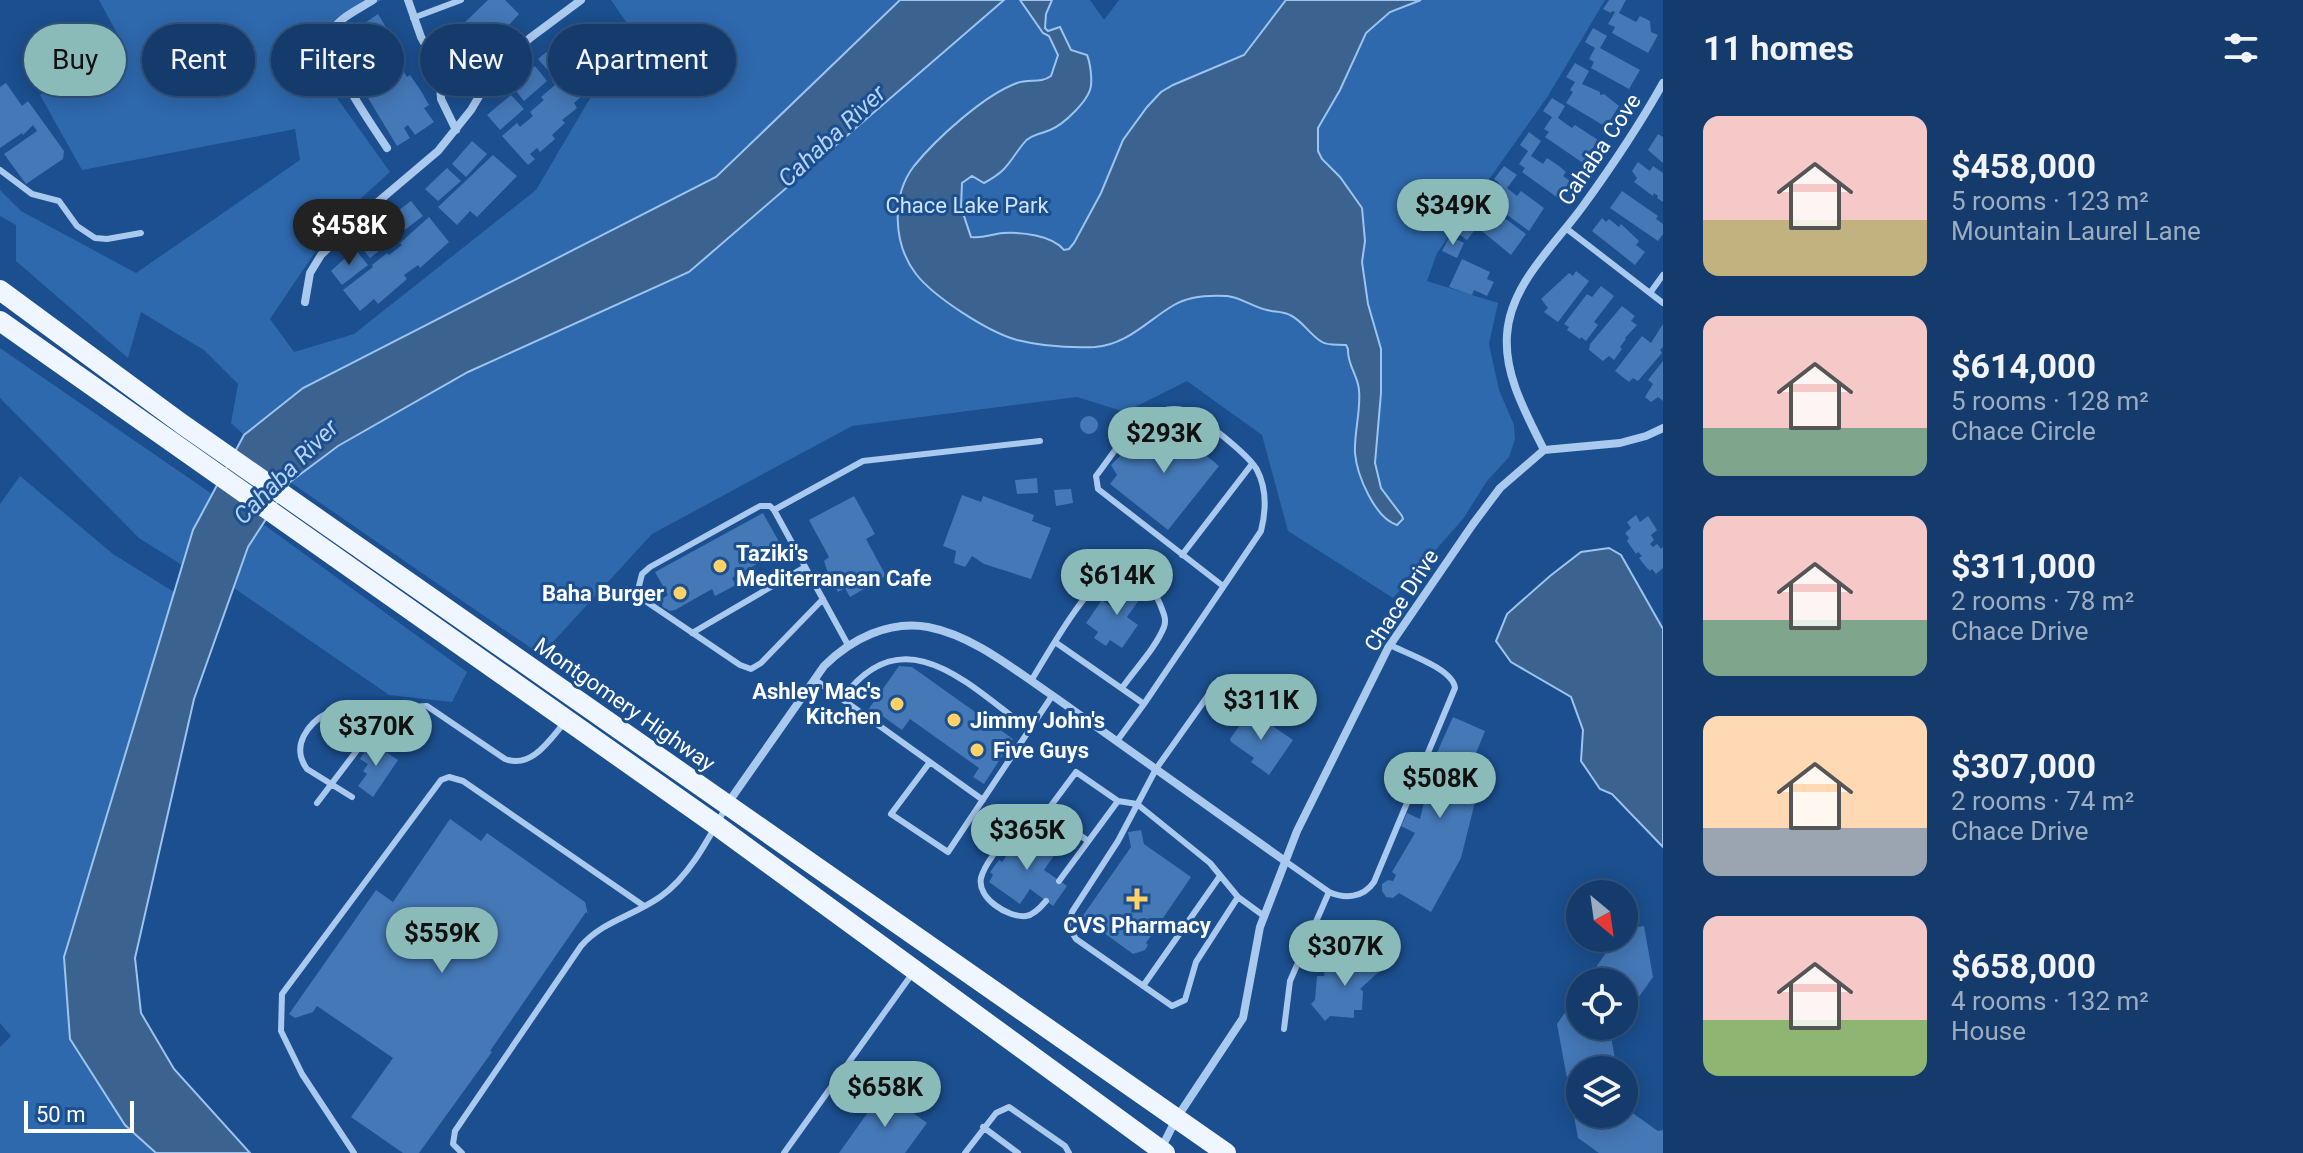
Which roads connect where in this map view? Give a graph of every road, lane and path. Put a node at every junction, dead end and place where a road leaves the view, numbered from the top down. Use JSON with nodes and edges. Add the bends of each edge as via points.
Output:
{"nodes":[{"id":1,"x":373,"y":0,"type":"edge"},
{"id":2,"x":408,"y":0,"type":"edge"},
{"id":3,"x":461,"y":0,"type":"edge"},
{"id":4,"x":581,"y":0,"type":"edge"},
{"id":5,"x":413,"y":18,"type":"junction"},
{"id":6,"x":420,"y":32,"type":"edge"},
{"id":7,"x":532,"y":37,"type":"edge"},
{"id":8,"x":1663,"y":83,"type":"edge"},
{"id":9,"x":441,"y":96,"type":"edge"},
{"id":10,"x":480,"y":96,"type":"edge"},
{"id":11,"x":456,"y":130,"type":"junction"},
{"id":12,"x":387,"y":148,"type":"dead end"},
{"id":13,"x":0,"y":170,"type":"edge"},
{"id":14,"x":1567,"y":229,"type":"junction"},
{"id":15,"x":141,"y":233,"type":"dead end"},
{"id":16,"x":1663,"y":275,"type":"edge"},
{"id":17,"x":0,"y":290,"type":"edge"},
{"id":18,"x":1650,"y":293,"type":"junction"},
{"id":19,"x":305,"y":302,"type":"dead end"},
{"id":20,"x":1663,"y":303,"type":"edge"},
{"id":21,"x":0,"y":321,"type":"edge"},
{"id":22,"x":1663,"y":428,"type":"edge"},
{"id":23,"x":176,"y":432,"type":"junction"},
{"id":24,"x":1040,"y":441,"type":"dead end"},
{"id":25,"x":1544,"y":450,"type":"junction"},
{"id":26,"x":1252,"y":464,"type":"junction"},
{"id":27,"x":774,"y":510,"type":"junction"},
{"id":28,"x":1182,"y":555,"type":"junction"},
{"id":29,"x":805,"y":567,"type":"junction"},
{"id":30,"x":1223,"y":586,"type":"junction"},
{"id":31,"x":823,"y":599,"type":"junction"},
{"id":32,"x":433,"y":612,"type":"junction"},
{"id":33,"x":692,"y":633,"type":"junction"},
{"id":34,"x":1055,"y":642,"type":"junction"},
{"id":35,"x":848,"y":645,"type":"junction"},
{"id":36,"x":1390,"y":645,"type":"junction"},
{"id":37,"x":814,"y":679,"type":"junction"},
{"id":38,"x":1219,"y":680,"type":"dead end"},
{"id":39,"x":1031,"y":681,"type":"junction"},
{"id":40,"x":1122,"y":688,"type":"junction"},
{"id":41,"x":1052,"y":696,"type":"junction"},
{"id":42,"x":842,"y":699,"type":"junction"},
{"id":43,"x":1144,"y":704,"type":"junction"},
{"id":44,"x":568,"y":720,"type":"junction"},
{"id":45,"x":1031,"y":731,"type":"junction"},
{"id":46,"x":1117,"y":741,"type":"junction"},
{"id":47,"x":358,"y":749,"type":"dead end"},
{"id":48,"x":930,"y":762,"type":"junction"},
{"id":49,"x":1156,"y":769,"type":"junction"},
{"id":50,"x":331,"y":785,"type":"junction"},
{"id":51,"x":352,"y":797,"type":"dead end"},
{"id":52,"x":983,"y":800,"type":"junction"},
{"id":53,"x":1118,"y":801,"type":"junction"},
{"id":54,"x":317,"y":803,"type":"dead end"},
{"id":55,"x":727,"y":804,"type":"junction"},
{"id":56,"x":1137,"y":804,"type":"junction"},
{"id":57,"x":1047,"y":811,"type":"junction"},
{"id":58,"x":716,"y":825,"type":"junction"},
{"id":59,"x":1088,"y":841,"type":"junction"},
{"id":60,"x":1285,"y":861,"type":"junction"},
{"id":61,"x":1220,"y":876,"type":"junction"},
{"id":62,"x":1059,"y":881,"type":"dead end"},
{"id":63,"x":1329,"y":892,"type":"junction"},
{"id":64,"x":1238,"y":897,"type":"junction"},
{"id":65,"x":1046,"y":901,"type":"dead end"},
{"id":66,"x":644,"y":906,"type":"junction"},
{"id":67,"x":1264,"y":916,"type":"junction"},
{"id":68,"x":915,"y":969,"type":"junction"},
{"id":69,"x":1143,"y":986,"type":"junction"},
{"id":70,"x":1284,"y":1029,"type":"dead end"},
{"id":71,"x":1176,"y":1119,"type":"junction"},
{"id":72,"x":983,"y":1127,"type":"junction"},
{"id":73,"x":1161,"y":1152,"type":"edge"},
{"id":74,"x":354,"y":1153,"type":"edge"},
{"id":75,"x":462,"y":1153,"type":"edge"},
{"id":76,"x":784,"y":1153,"type":"edge"},
{"id":77,"x":965,"y":1153,"type":"edge"},
{"id":78,"x":1018,"y":1153,"type":"edge"},
{"id":79,"x":1069,"y":1153,"type":"edge"},
{"id":80,"x":1226,"y":1153,"type":"edge"}],
"edges":[{"from":1,"to":12,"type":"street","via":[[335,26],[330,48]]},
{"from":2,"to":5,"type":"street"},
{"from":3,"to":5,"type":"lane"},
{"from":4,"to":7,"type":"street"},
{"from":5,"to":6,"type":"street"},
{"from":8,"to":14,"type":"street","name":"Cahaba Cove"},
{"from":9,"to":11,"type":"street"},
{"from":10,"to":11,"type":"street"},
{"from":11,"to":19,"type":"street","via":[[321,255],[310,273]]},
{"from":13,"to":15,"type":"lane","via":[[32,194],[59,201],[77,226],[95,238]]},
{"from":14,"to":18,"type":"lane"},
{"from":14,"to":25,"type":"street","name":"Cahaba Cove","via":[[1518,294],[1507,336],[1516,390]]},
{"from":16,"to":18,"type":"lane"},
{"from":17,"to":23,"type":"main road","name":"Montgomery Highway"},
{"from":18,"to":20,"type":"lane"},
{"from":21,"to":23,"type":"main road","name":"Montgomery Highway"},
{"from":22,"to":25,"type":"street","via":[[1620,443]]},
{"from":23,"to":32,"type":"main road","name":"Montgomery Highway"},
{"from":24,"to":27,"type":"lane","via":[[863,461]]},
{"from":25,"to":36,"type":"street","name":"Chace Drive","via":[[1500,488]]},
{"from":26,"to":28,"type":"lane"},
{"from":26,"to":28,"type":"lane","via":[[1186,411],[1171,409],[1139,422],[1096,476],[1103,495]]},
{"from":26,"to":30,"type":"lane","via":[[1266,512],[1261,531]]},
{"from":27,"to":29,"type":"lane"},
{"from":27,"to":33,"type":"lane","via":[[760,506],[642,574],[640,596]]},
{"from":28,"to":30,"type":"lane"},
{"from":29,"to":31,"type":"lane"},
{"from":29,"to":33,"type":"lane"},
{"from":30,"to":43,"type":"lane"},
{"from":31,"to":33,"type":"lane","via":[[751,669]]},
{"from":31,"to":35,"type":"lane"},
{"from":32,"to":44,"type":"main road","name":"Montgomery Highway"},
{"from":32,"to":55,"type":"main road","name":"Montgomery Highway"},
{"from":34,"to":39,"type":"lane"},
{"from":34,"to":40,"type":"lane"},
{"from":34,"to":40,"type":"lane","via":[[1099,581],[1121,569],[1138,574],[1154,590],[1165,624]]},
{"from":35,"to":37,"type":"street"},
{"from":35,"to":39,"type":"street","via":[[878,631],[928,627],[964,639]]},
{"from":36,"to":60,"type":"street","name":"Chace Drive"},
{"from":36,"to":63,"type":"lane","via":[[1449,674],[1455,688],[1374,882],[1351,896]]},
{"from":37,"to":42,"type":"lane"},
{"from":37,"to":55,"type":"street"},
{"from":38,"to":49,"type":"lane"},
{"from":39,"to":41,"type":"street"},
{"from":40,"to":43,"type":"lane"},
{"from":41,"to":45,"type":"lane"},
{"from":41,"to":46,"type":"street"},
{"from":42,"to":45,"type":"lane","via":[[860,676],[881,664],[933,662]]},
{"from":42,"to":48,"type":"lane"},
{"from":43,"to":46,"type":"lane"},
{"from":44,"to":50,"type":"lane","via":[[533,756],[514,763],[427,706],[329,712],[304,734],[300,752],[307,769]]},
{"from":44,"to":58,"type":"main road","name":"Montgomery Highway"},
{"from":45,"to":52,"type":"lane"},
{"from":46,"to":49,"type":"street"},
{"from":47,"to":50,"type":"lane"},
{"from":48,"to":52,"type":"lane"},
{"from":48,"to":52,"type":"lane","via":[[891,814],[948,852]]},
{"from":49,"to":56,"type":"lane"},
{"from":49,"to":60,"type":"street"},
{"from":50,"to":51,"type":"lane"},
{"from":50,"to":54,"type":"lane"},
{"from":53,"to":56,"type":"lane"},
{"from":53,"to":57,"type":"lane","via":[[1076,772]]},
{"from":53,"to":59,"type":"lane"},
{"from":55,"to":58,"type":"lane"},
{"from":55,"to":71,"type":"main road","name":"Montgomery Highway"},
{"from":56,"to":61,"type":"lane"},
{"from":56,"to":69,"type":"lane","via":[[1068,926],[1076,939]]},
{"from":57,"to":59,"type":"lane"},
{"from":57,"to":65,"type":"lane","via":[[1021,819],[985,870],[981,885],[988,898],[1009,913],[1025,916]]},
{"from":58,"to":66,"type":"lane","via":[[677,882]]},
{"from":58,"to":68,"type":"main road","name":"Montgomery Highway"},
{"from":59,"to":62,"type":"lane"},
{"from":60,"to":63,"type":"lane"},
{"from":60,"to":67,"type":"street","name":"Chace Drive"},
{"from":61,"to":64,"type":"lane"},
{"from":61,"to":69,"type":"lane"},
{"from":63,"to":70,"type":"lane","via":[[1290,981]]},
{"from":64,"to":67,"type":"lane"},
{"from":64,"to":69,"type":"lane","via":[[1196,962],[1185,1000],[1172,1006]]},
{"from":66,"to":74,"type":"lane","via":[[463,781],[441,780],[282,994],[281,1031],[302,1074]]},
{"from":66,"to":75,"type":"lane","via":[[593,932],[581,946],[455,1131],[453,1144]]},
{"from":67,"to":71,"type":"street","name":"Chace Drive","via":[[1243,1018]]},
{"from":68,"to":73,"type":"main road","name":"Montgomery Highway"},
{"from":68,"to":76,"type":"lane"},
{"from":71,"to":73,"type":"street","name":"Chace Drive"},
{"from":71,"to":80,"type":"main road","name":"Montgomery Highway"},
{"from":72,"to":77,"type":"lane"},
{"from":72,"to":78,"type":"lane"},
{"from":72,"to":79,"type":"lane","via":[[1002,1108],[1014,1109]]}]}
